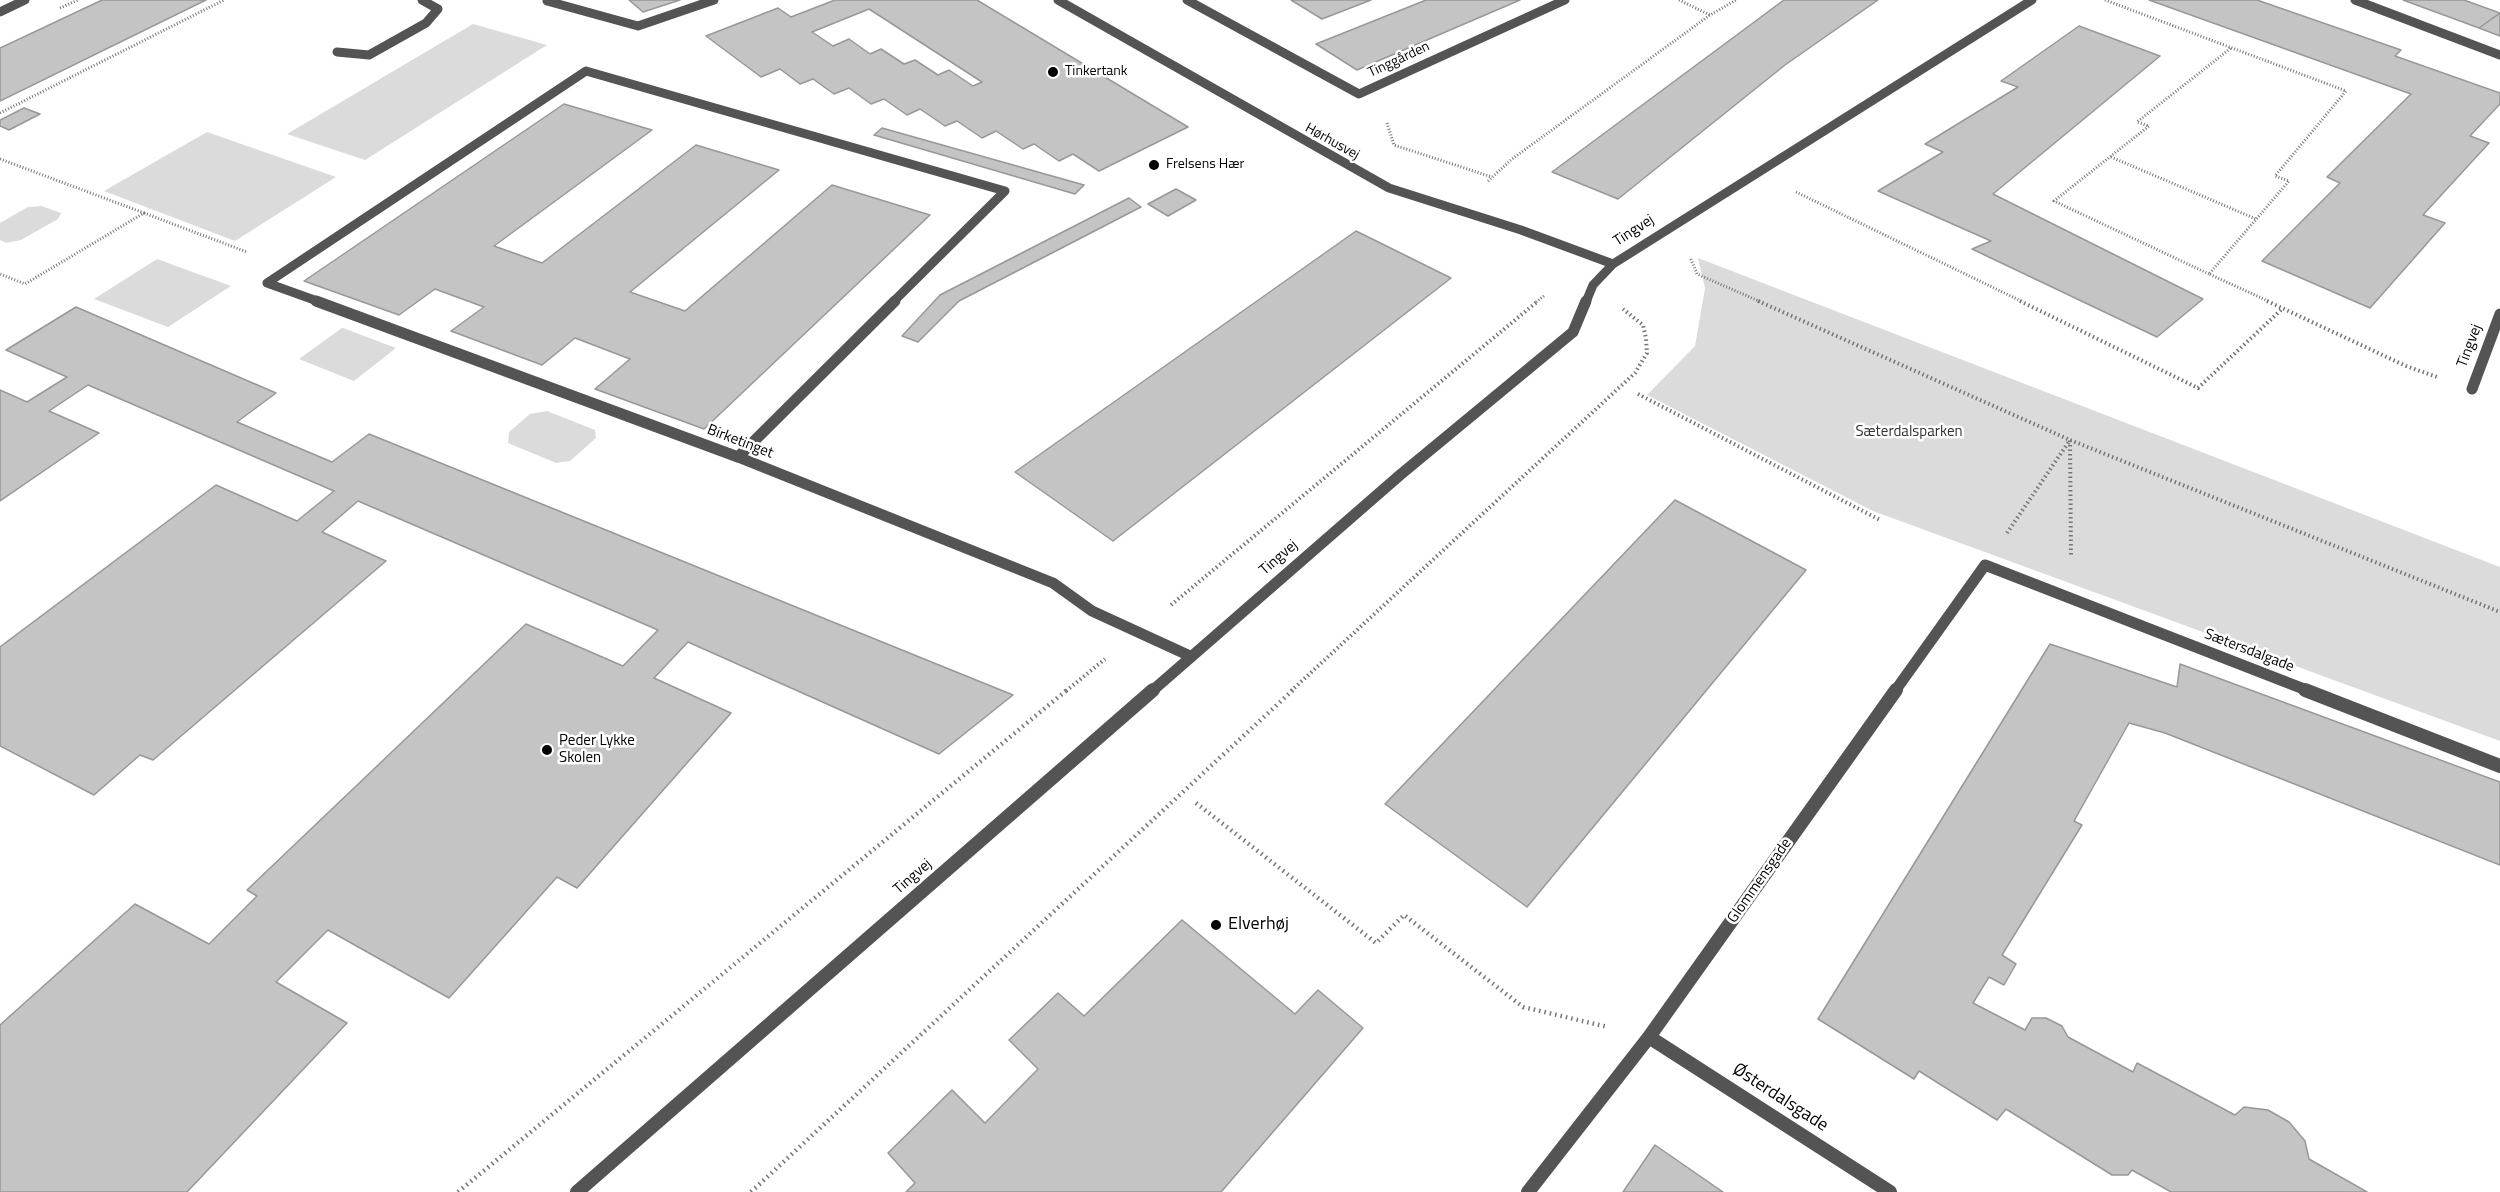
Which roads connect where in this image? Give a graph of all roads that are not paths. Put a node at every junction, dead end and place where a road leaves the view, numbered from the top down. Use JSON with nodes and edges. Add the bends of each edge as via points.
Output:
{"nodes":[{"id":1,"x":25,"y":0,"type":"edge"},
{"id":2,"x":422,"y":0,"type":"edge"},
{"id":3,"x":714,"y":0,"type":"edge"},
{"id":4,"x":1058,"y":0,"type":"edge"},
{"id":5,"x":1187,"y":0,"type":"edge"},
{"id":6,"x":1564,"y":0,"type":"edge"},
{"id":7,"x":2032,"y":0,"type":"edge"},
{"id":8,"x":2355,"y":0,"type":"edge"},
{"id":9,"x":547,"y":1,"type":"edge"},
{"id":10,"x":0,"y":12,"type":"edge"},
{"id":11,"x":338,"y":52,"type":"dead end"},
{"id":12,"x":2500,"y":55,"type":"edge"},
{"id":13,"x":1613,"y":264,"type":"junction"},
{"id":14,"x":2500,"y":314,"type":"edge"},
{"id":15,"x":2472,"y":389,"type":"road end"},
{"id":16,"x":738,"y":457,"type":"junction"},
{"id":17,"x":1985,"y":565,"type":"joint"},
{"id":18,"x":1190,"y":656,"type":"junction"},
{"id":19,"x":2500,"y":766,"type":"edge"},
{"id":20,"x":1649,"y":1037,"type":"junction"},
{"id":21,"x":577,"y":1192,"type":"edge"},
{"id":22,"x":1528,"y":1192,"type":"edge"},
{"id":23,"x":1890,"y":1192,"type":"edge"}],
"edges":[{"from":1,"to":10,"type":"street"},
{"from":2,"to":11,"type":"street","via":[[438,9],[426,23],[369,55]]},
{"from":3,"to":9,"type":"street","via":[[638,26]]},
{"from":4,"to":13,"type":"street","name":"Hørhusvej","via":[[1389,188]]},
{"from":5,"to":6,"type":"street","name":"Tinggården","via":[[1359,94]]},
{"from":7,"to":13,"type":"street","name":"Tingvej"},
{"from":8,"to":12,"type":"street"},
{"from":13,"to":18,"type":"street","name":"Tingvej","via":[[1593,285],[1573,332]]},
{"from":14,"to":15,"type":"street","name":"Tingvej"},
{"from":16,"to":16,"type":"street","name":"Birketinget","via":[[267,284],[586,71],[1005,191]]},
{"from":16,"to":18,"type":"street","name":"Birketinget","via":[[1053,583],[1092,611]]},
{"from":17,"to":19,"type":"street","name":"Sætersdalgade"},
{"from":17,"to":20,"type":"street","name":"Glommensgade"},
{"from":18,"to":21,"type":"street","name":"Tingvej"},
{"from":20,"to":22,"type":"street","name":"Glommensgade"},
{"from":20,"to":23,"type":"street","name":"Østerdalsgade"}]}
